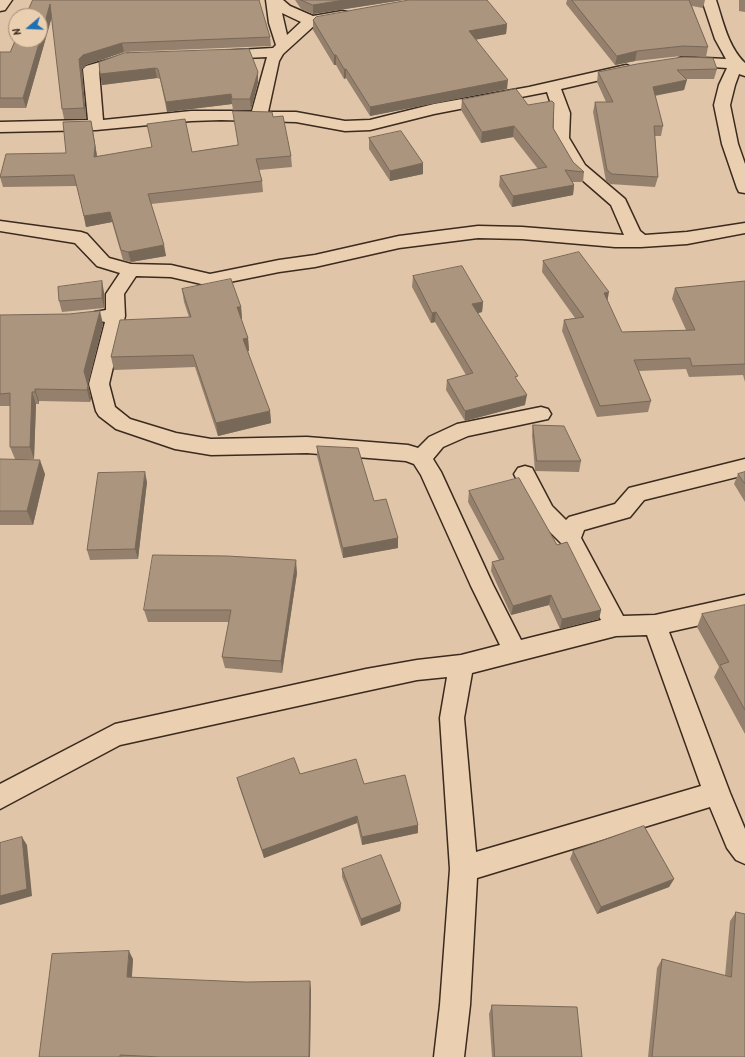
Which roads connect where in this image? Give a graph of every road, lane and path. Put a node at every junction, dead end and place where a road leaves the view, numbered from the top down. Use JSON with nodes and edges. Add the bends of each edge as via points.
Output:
{"nodes":[{"id":1,"x":5,"y":0,"type":"edge"},
{"id":2,"x":274,"y":0,"type":"edge"},
{"id":3,"x":709,"y":0,"type":"edge"},
{"id":4,"x":0,"y":8,"type":"edge"},
{"id":5,"x":356,"y":13,"type":"edge"},
{"id":6,"x":311,"y":21,"type":"junction"},
{"id":7,"x":280,"y":49,"type":"junction"},
{"id":8,"x":206,"y":56,"type":"edge"},
{"id":9,"x":139,"y":58,"type":"edge"},
{"id":10,"x":666,"y":63,"type":"edge"},
{"id":11,"x":643,"y":66,"type":"edge"},
{"id":12,"x":740,"y":68,"type":"edge"},
{"id":13,"x":553,"y":87,"type":"junction"},
{"id":14,"x":259,"y":116,"type":"junction"},
{"id":15,"x":96,"y":125,"type":"junction"},
{"id":16,"x":0,"y":127,"type":"edge"},
{"id":17,"x":745,"y":188,"type":"edge"},
{"id":18,"x":0,"y":226,"type":"edge"},
{"id":19,"x":745,"y":228,"type":"edge"},
{"id":20,"x":641,"y":241,"type":"junction"},
{"id":21,"x":131,"y":270,"type":"junction"},
{"id":22,"x":116,"y":316,"type":"junction"},
{"id":23,"x":85,"y":317,"type":"edge"},
{"id":24,"x":541,"y":414,"type":"dead end"},
{"id":25,"x":421,"y":458,"type":"junction"},
{"id":26,"x":745,"y":467,"type":"edge"},
{"id":27,"x":525,"y":474,"type":"dead end"},
{"id":28,"x":570,"y":538,"type":"junction"},
{"id":29,"x":745,"y":605,"type":"edge"},
{"id":30,"x":655,"y":625,"type":"junction"},
{"id":31,"x":616,"y":626,"type":"junction"},
{"id":32,"x":515,"y":651,"type":"junction"},
{"id":33,"x":461,"y":665,"type":"junction"},
{"id":34,"x":717,"y":793,"type":"junction"},
{"id":35,"x":0,"y":798,"type":"edge"},
{"id":36,"x":745,"y":851,"type":"edge"},
{"id":37,"x":464,"y":869,"type":"junction"},
{"id":38,"x":449,"y":1057,"type":"edge"}],
"edges":[{"from":1,"to":4,"type":"street"},
{"from":2,"to":6,"type":"street","via":[[285,9]]},
{"from":2,"to":7,"type":"street"},
{"from":3,"to":12,"type":"street","via":[[725,44]]},
{"from":5,"to":6,"type":"street"},
{"from":6,"to":7,"type":"street"},
{"from":7,"to":8,"type":"street"},
{"from":7,"to":14,"type":"street","via":[[272,61]]},
{"from":9,"to":15,"type":"street","via":[[124,58],[91,69]]},
{"from":10,"to":12,"type":"street","via":[[681,61]]},
{"from":11,"to":13,"type":"street"},
{"from":12,"to":17,"type":"street","via":[[727,85],[722,105],[730,144]]},
{"from":13,"to":14,"type":"street","via":[[434,109],[370,125],[345,126],[296,117]]},
{"from":13,"to":20,"type":"street","via":[[562,113],[562,138],[565,144],[579,168],[619,203],[632,234]]},
{"from":14,"to":15,"type":"street","via":[[191,116]]},
{"from":15,"to":16,"type":"street"},
{"from":18,"to":21,"type":"street","via":[[81,238],[102,262]]},
{"from":19,"to":20,"type":"street","via":[[687,238]]},
{"from":20,"to":21,"type":"street","via":[[478,232],[400,242],[210,280],[171,271]]},
{"from":21,"to":22,"type":"street","via":[[115,294]]},
{"from":22,"to":23,"type":"street"},
{"from":22,"to":25,"type":"street","via":[[99,384],[106,411],[124,424],[175,441],[211,447],[307,445],[408,453]]},
{"from":24,"to":25,"type":"street","via":[[464,429],[436,442]]},
{"from":25,"to":32,"type":"street"},
{"from":26,"to":28,"type":"street","via":[[637,494],[622,511],[577,523],[572,528]]},
{"from":27,"to":28,"type":"street","via":[[544,512]]},
{"from":28,"to":31,"type":"street"},
{"from":29,"to":30,"type":"street"},
{"from":30,"to":31,"type":"street"},
{"from":30,"to":34,"type":"street"},
{"from":31,"to":32,"type":"street"},
{"from":32,"to":33,"type":"street"},
{"from":33,"to":35,"type":"street","via":[[366,680],[115,735]]},
{"from":33,"to":37,"type":"street","via":[[452,718]]},
{"from":34,"to":36,"type":"street","via":[[736,839]]},
{"from":34,"to":37,"type":"street"},
{"from":37,"to":38,"type":"street"}]}
